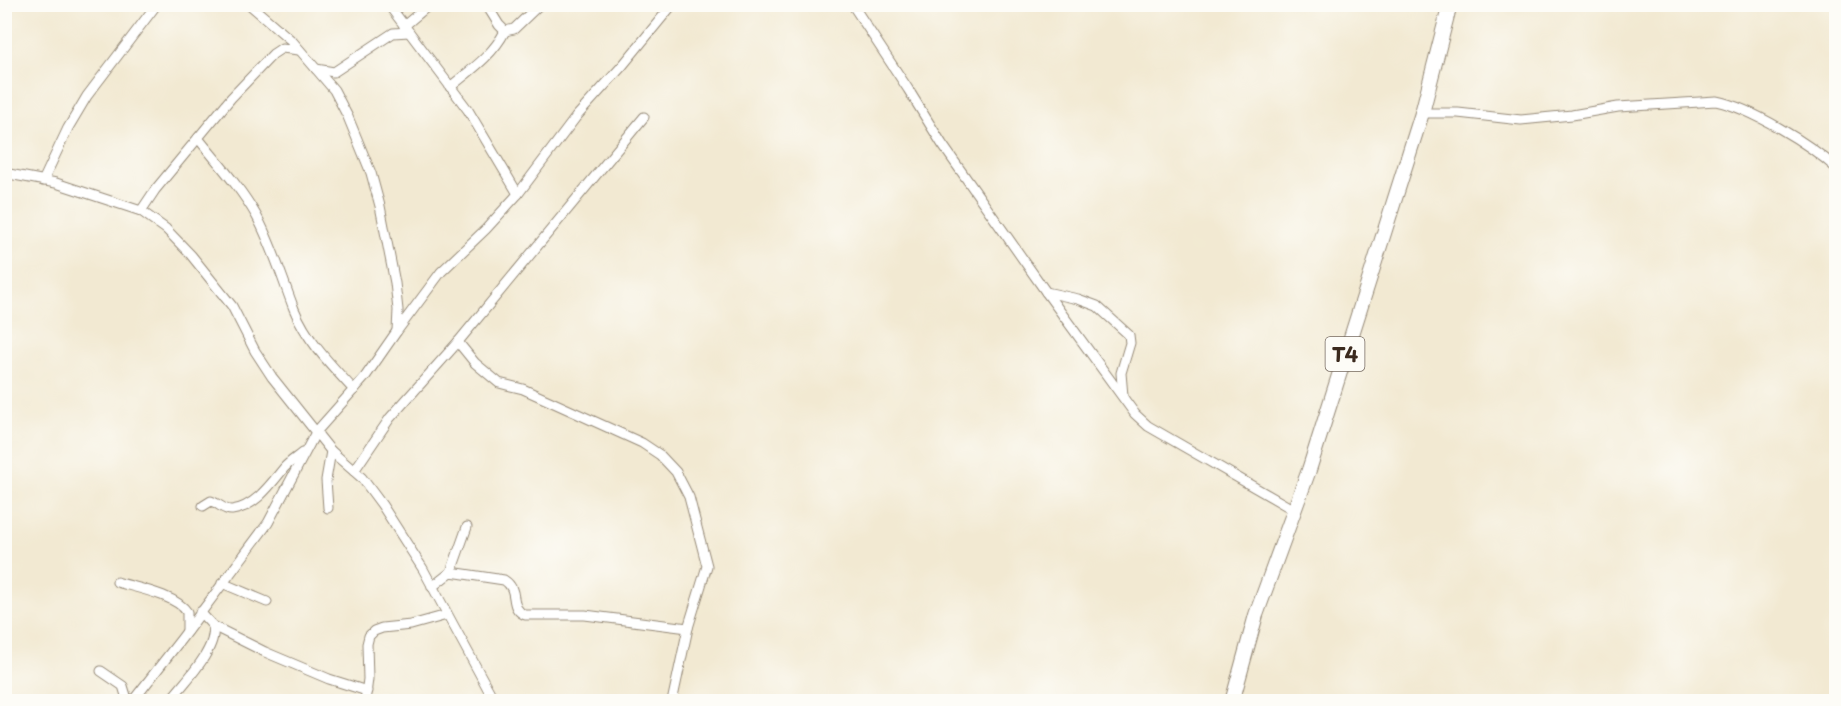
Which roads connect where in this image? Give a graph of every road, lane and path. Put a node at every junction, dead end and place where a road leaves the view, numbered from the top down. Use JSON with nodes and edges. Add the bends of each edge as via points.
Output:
{"nodes":[{"id":1,"x":157,"y":4,"type":"edge"},
{"id":2,"x":249,"y":4,"type":"edge"},
{"id":3,"x":388,"y":4,"type":"edge"},
{"id":4,"x":430,"y":4,"type":"edge"},
{"id":5,"x":486,"y":4,"type":"edge"},
{"id":6,"x":540,"y":4,"type":"edge"},
{"id":7,"x":674,"y":4,"type":"edge"},
{"id":8,"x":852,"y":4,"type":"edge"},
{"id":9,"x":1450,"y":4,"type":"edge"},
{"id":10,"x":395,"y":14,"type":"junction"},
{"id":11,"x":407,"y":29,"type":"junction"},
{"id":12,"x":505,"y":31,"type":"junction"},
{"id":13,"x":393,"y":33,"type":"junction"},
{"id":14,"x":299,"y":50,"type":"junction"},
{"id":15,"x":314,"y":68,"type":"junction"},
{"id":16,"x":334,"y":72,"type":"junction"},
{"id":17,"x":450,"y":87,"type":"junction"},
{"id":18,"x":334,"y":90,"type":"junction"},
{"id":19,"x":1422,"y":113,"type":"junction"},
{"id":20,"x":644,"y":117,"type":"dead end"},
{"id":21,"x":198,"y":138,"type":"junction"},
{"id":22,"x":1836,"y":168,"type":"edge"},
{"id":23,"x":4,"y":173,"type":"edge"},
{"id":24,"x":43,"y":181,"type":"junction"},
{"id":25,"x":518,"y":194,"type":"junction"},
{"id":26,"x":141,"y":211,"type":"junction"},
{"id":27,"x":1046,"y":292,"type":"junction"},
{"id":28,"x":397,"y":331,"type":"junction"},
{"id":29,"x":458,"y":342,"type":"junction"},
{"id":30,"x":354,"y":390,"type":"junction"},
{"id":31,"x":1124,"y":399,"type":"junction"},
{"id":32,"x":316,"y":432,"type":"junction"},
{"id":33,"x":304,"y":451,"type":"junction"},
{"id":34,"x":331,"y":451,"type":"junction"},
{"id":35,"x":354,"y":471,"type":"junction"},
{"id":36,"x":202,"y":506,"type":"dead end"},
{"id":37,"x":327,"y":508,"type":"dead end"},
{"id":38,"x":1294,"y":510,"type":"junction"},
{"id":39,"x":467,"y":527,"type":"dead end"},
{"id":40,"x":451,"y":572,"type":"junction"},
{"id":41,"x":117,"y":582,"type":"dead end"},
{"id":42,"x":222,"y":583,"type":"junction"},
{"id":43,"x":432,"y":587,"type":"junction"},
{"id":44,"x":267,"y":602,"type":"dead end"},
{"id":45,"x":200,"y":612,"type":"junction"},
{"id":46,"x":447,"y":615,"type":"junction"},
{"id":47,"x":213,"y":626,"type":"junction"},
{"id":48,"x":688,"y":628,"type":"junction"},
{"id":49,"x":188,"y":631,"type":"junction"},
{"id":50,"x":100,"y":671,"type":"dead end"},
{"id":51,"x":368,"y":679,"type":"junction"},
{"id":52,"x":352,"y":686,"type":"junction"},
{"id":53,"x":367,"y":691,"type":"junction"},
{"id":54,"x":130,"y":702,"type":"edge"},
{"id":55,"x":168,"y":702,"type":"edge"},
{"id":56,"x":365,"y":702,"type":"edge"},
{"id":57,"x":495,"y":702,"type":"edge"},
{"id":58,"x":672,"y":702,"type":"edge"},
{"id":59,"x":1232,"y":702,"type":"edge"}],
"edges":[{"from":1,"to":24,"type":"street","via":[[87,96]]},
{"from":2,"to":14,"type":"street"},
{"from":3,"to":10,"type":"street"},
{"from":4,"to":11,"type":"street"},
{"from":5,"to":12,"type":"street"},
{"from":6,"to":12,"type":"street","via":[[514,29]]},
{"from":7,"to":25,"type":"street","via":[[576,117]]},
{"from":8,"to":27,"type":"street","via":[[942,144]]},
{"from":9,"to":19,"type":"highway","number":"T4"},
{"from":10,"to":11,"type":"street"},
{"from":10,"to":13,"type":"street"},
{"from":11,"to":13,"type":"street"},
{"from":11,"to":17,"type":"street"},
{"from":12,"to":17,"type":"street","via":[[497,47]]},
{"from":13,"to":16,"type":"street"},
{"from":14,"to":15,"type":"street"},
{"from":14,"to":21,"type":"street","via":[[282,48],[273,54]]},
{"from":15,"to":16,"type":"street"},
{"from":15,"to":18,"type":"street"},
{"from":16,"to":18,"type":"street"},
{"from":17,"to":25,"type":"street"},
{"from":18,"to":28,"type":"street","via":[[371,173],[380,206],[395,283]]},
{"from":19,"to":22,"type":"street","via":[[1521,120],[1618,107],[1716,101],[1766,122],[1821,154]]},
{"from":19,"to":38,"type":"highway","number":"T4"},
{"from":20,"to":29,"type":"street"},
{"from":21,"to":26,"type":"street"},
{"from":21,"to":30,"type":"street","via":[[256,216],[311,339]]},
{"from":23,"to":24,"type":"street"},
{"from":24,"to":26,"type":"street"},
{"from":25,"to":28,"type":"street","via":[[441,272]]},
{"from":26,"to":32,"type":"street","via":[[174,238],[232,306],[272,377]]},
{"from":27,"to":31,"type":"street"},
{"from":27,"to":31,"type":"street","via":[[1097,306],[1129,335],[1129,351],[1121,372]]},
{"from":28,"to":30,"type":"street"},
{"from":29,"to":35,"type":"street","via":[[390,418]]},
{"from":29,"to":48,"type":"street","via":[[499,383],[523,389],[642,443],[676,472],[689,497],[707,566]]},
{"from":30,"to":32,"type":"street"},
{"from":31,"to":38,"type":"street","via":[[1148,426]]},
{"from":32,"to":33,"type":"street"},
{"from":32,"to":34,"type":"street"},
{"from":33,"to":36,"type":"street","via":[[244,506],[226,509],[211,501]]},
{"from":33,"to":42,"type":"street","via":[[268,523]]},
{"from":34,"to":35,"type":"street"},
{"from":34,"to":37,"type":"street"},
{"from":35,"to":43,"type":"street","via":[[393,520]]},
{"from":38,"to":59,"type":"highway","number":"T4","via":[[1256,615]]},
{"from":39,"to":40,"type":"street"},
{"from":40,"to":43,"type":"street"},
{"from":40,"to":48,"type":"street","via":[[511,584],[515,606],[525,615],[585,615]]},
{"from":41,"to":49,"type":"street","via":[[178,603],[187,612]]},
{"from":42,"to":44,"type":"street"},
{"from":42,"to":45,"type":"street"},
{"from":43,"to":46,"type":"street"},
{"from":45,"to":47,"type":"street"},
{"from":45,"to":49,"type":"street"},
{"from":46,"to":51,"type":"street","via":[[374,631],[367,644]]},
{"from":46,"to":57,"type":"street"},
{"from":47,"to":52,"type":"street","via":[[265,652]]},
{"from":47,"to":55,"type":"street","via":[[209,649]]},
{"from":48,"to":58,"type":"street"},
{"from":49,"to":54,"type":"street"},
{"from":50,"to":54,"type":"street","via":[[123,686]]},
{"from":51,"to":52,"type":"street"},
{"from":51,"to":53,"type":"street"},
{"from":52,"to":53,"type":"street"},
{"from":53,"to":56,"type":"street"}]}
